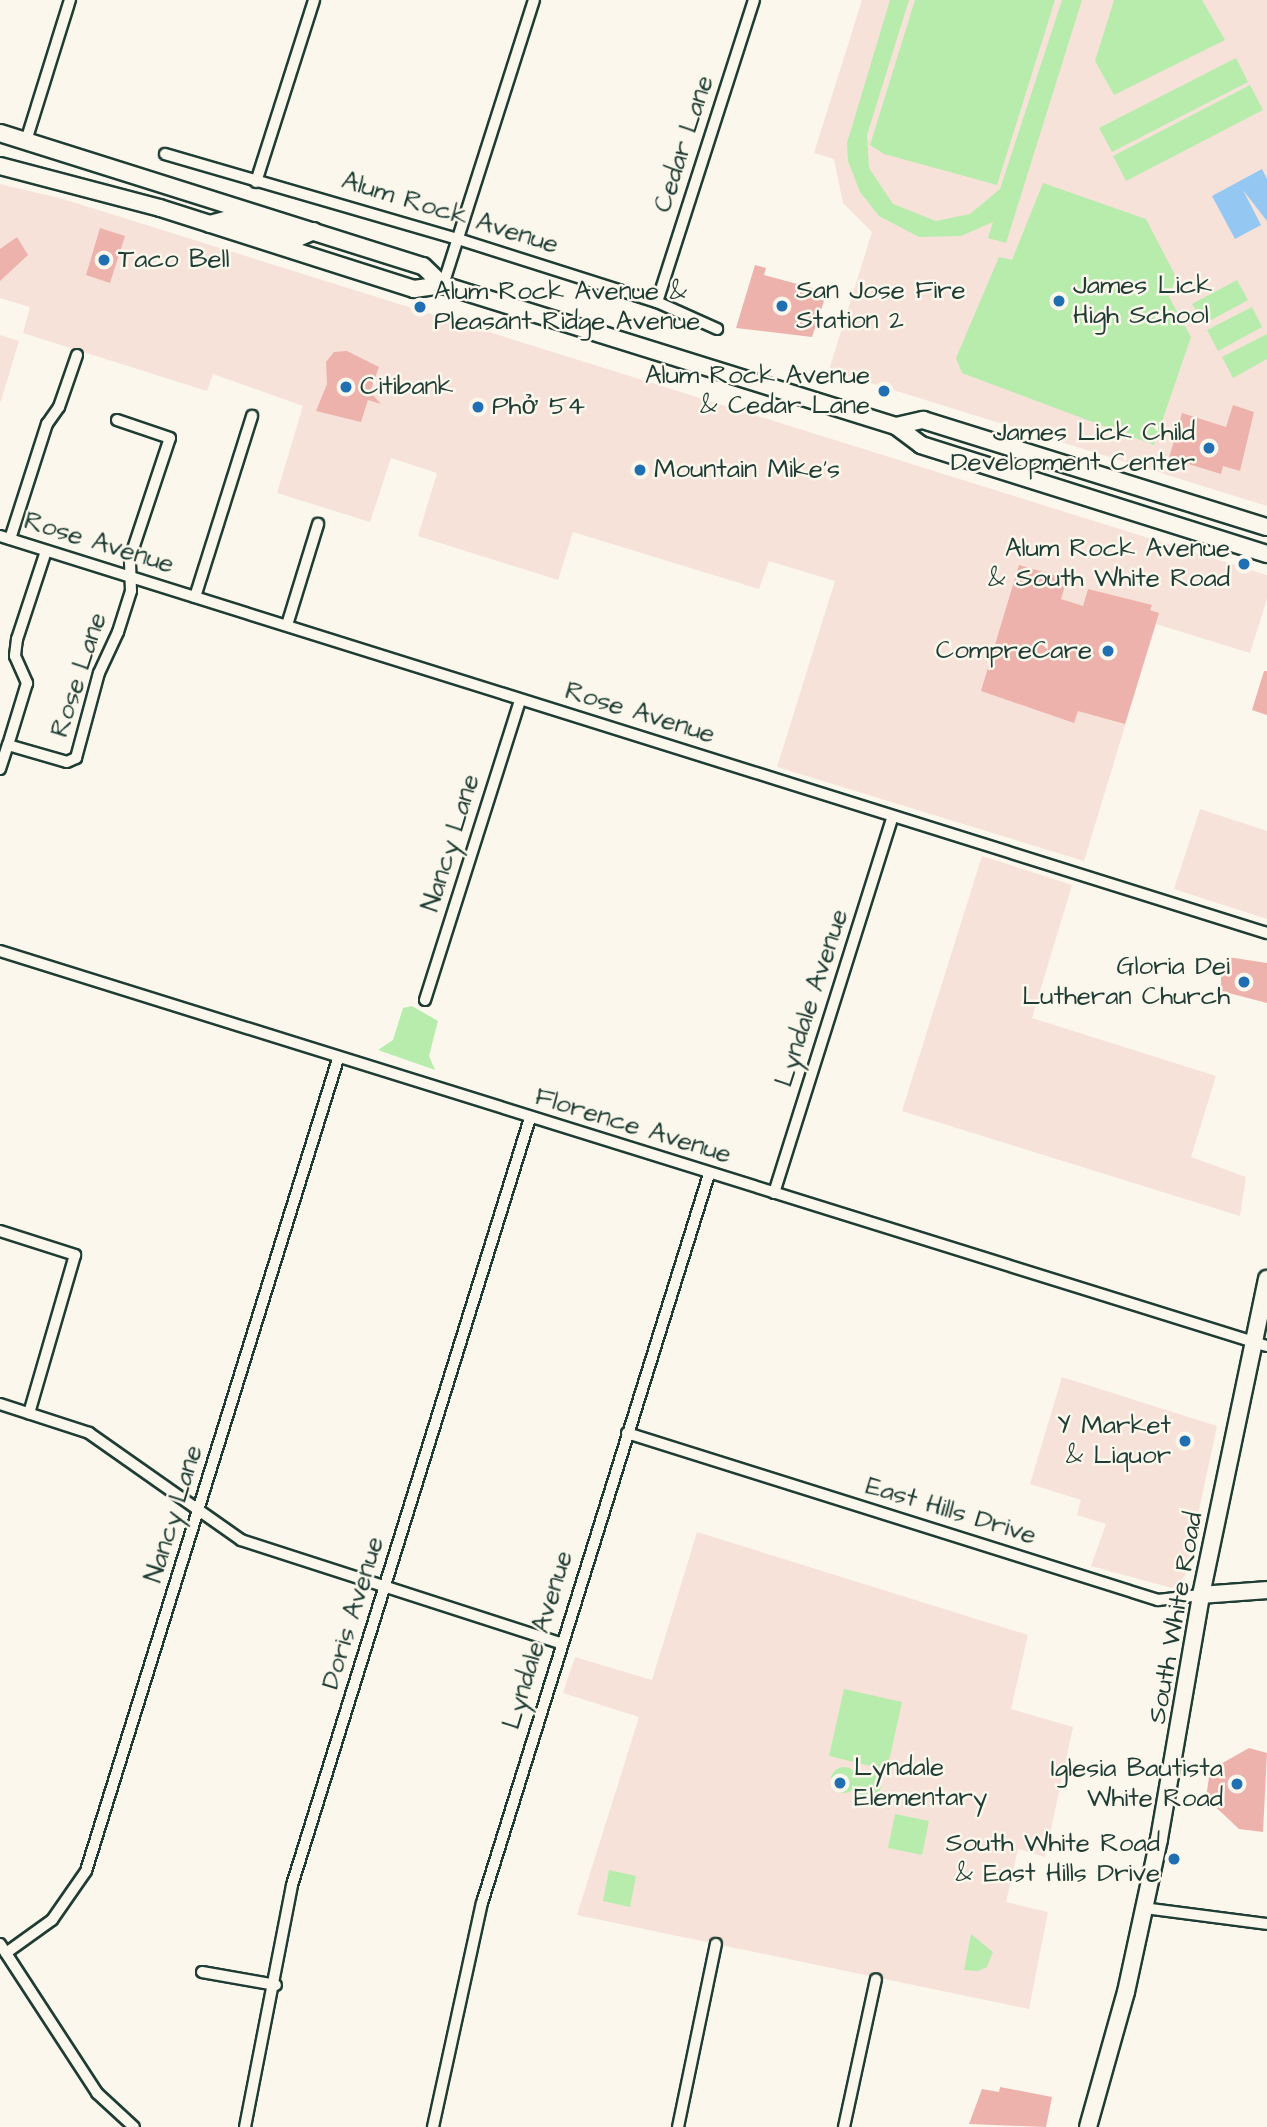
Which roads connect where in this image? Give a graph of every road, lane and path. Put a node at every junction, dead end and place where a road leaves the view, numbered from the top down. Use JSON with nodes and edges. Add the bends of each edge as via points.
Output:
{"nodes":[{"id":1,"x":70,"y":0,"type":"edge"},
{"id":2,"x":314,"y":0,"type":"edge"},
{"id":3,"x":534,"y":0,"type":"edge"},
{"id":4,"x":754,"y":0,"type":"edge"},
{"id":5,"x":0,"y":133,"type":"edge"},
{"id":6,"x":26,"y":141,"type":"junction"},
{"id":7,"x":165,"y":154,"type":"dead end"},
{"id":8,"x":0,"y":166,"type":"edge"},
{"id":9,"x":256,"y":182,"type":"junction"},
{"id":10,"x":210,"y":224,"type":"junction"},
{"id":11,"x":314,"y":230,"type":"junction"},
{"id":12,"x":457,"y":239,"type":"junction"},
{"id":13,"x":443,"y":285,"type":"junction"},
{"id":14,"x":657,"y":302,"type":"junction"},
{"id":15,"x":717,"y":328,"type":"dead end"},
{"id":16,"x":76,"y":355,"type":"dead end"},
{"id":17,"x":252,"y":416,"type":"dead end"},
{"id":18,"x":117,"y":420,"type":"dead end"},
{"id":19,"x":895,"y":426,"type":"junction"},
{"id":20,"x":1021,"y":451,"type":"junction"},
{"id":21,"x":987,"y":467,"type":"junction"},
{"id":22,"x":318,"y":524,"type":"dead end"},
{"id":23,"x":1267,"y":527,"type":"edge"},
{"id":24,"x":5,"y":537,"type":"edge"},
{"id":25,"x":46,"y":551,"type":"junction"},
{"id":26,"x":1267,"y":554,"type":"edge"},
{"id":27,"x":131,"y":578,"type":"junction"},
{"id":28,"x":195,"y":597,"type":"junction"},
{"id":29,"x":287,"y":625,"type":"junction"},
{"id":30,"x":520,"y":700,"type":"junction"},
{"id":31,"x":8,"y":745,"type":"junction"},
{"id":32,"x":0,"y":769,"type":"edge"},
{"id":33,"x":893,"y":816,"type":"junction"},
{"id":34,"x":1267,"y":933,"type":"edge"},
{"id":35,"x":0,"y":951,"type":"edge"},
{"id":36,"x":425,"y":1000,"type":"dead end"},
{"id":37,"x":338,"y":1059,"type":"junction"},
{"id":38,"x":530,"y":1118,"type":"junction"},
{"id":39,"x":709,"y":1174,"type":"junction"},
{"id":40,"x":774,"y":1194,"type":"junction"},
{"id":41,"x":0,"y":1231,"type":"edge"},
{"id":42,"x":1267,"y":1279,"type":"edge"},
{"id":43,"x":1260,"y":1344,"type":"edge"},
{"id":44,"x":0,"y":1404,"type":"edge"},
{"id":45,"x":29,"y":1413,"type":"junction"},
{"id":46,"x":627,"y":1433,"type":"junction"},
{"id":47,"x":199,"y":1511,"type":"junction"},
{"id":48,"x":384,"y":1590,"type":"junction"},
{"id":49,"x":1267,"y":1590,"type":"edge"},
{"id":50,"x":1201,"y":1595,"type":"junction"},
{"id":51,"x":560,"y":1643,"type":"junction"},
{"id":52,"x":1144,"y":1908,"type":"junction"},
{"id":53,"x":1267,"y":1924,"type":"edge"},
{"id":54,"x":716,"y":1944,"type":"dead end"},
{"id":55,"x":3,"y":1948,"type":"edge"},
{"id":56,"x":202,"y":1972,"type":"dead end"},
{"id":57,"x":876,"y":1979,"type":"dead end"},
{"id":58,"x":276,"y":1985,"type":"junction"},
{"id":59,"x":126,"y":2125,"type":"edge"},
{"id":60,"x":245,"y":2127,"type":"edge"},
{"id":61,"x":433,"y":2127,"type":"edge"},
{"id":62,"x":678,"y":2127,"type":"edge"},
{"id":63,"x":844,"y":2127,"type":"edge"},
{"id":64,"x":1088,"y":2127,"type":"edge"}],
"edges":[{"from":1,"to":6,"type":"street"},
{"from":2,"to":9,"type":"street"},
{"from":3,"to":12,"type":"street"},
{"from":4,"to":14,"type":"street","name":"Cedar Lane"},
{"from":5,"to":6,"type":"main road"},
{"from":6,"to":11,"type":"main road"},
{"from":7,"to":9,"type":"street","name":"Alum Rock Avenue"},
{"from":8,"to":10,"type":"main road"},
{"from":9,"to":12,"type":"street","name":"Alum Rock Avenue"},
{"from":10,"to":11,"type":"main road","via":[[232,218],[298,238]]},
{"from":10,"to":13,"type":"main road","via":[[414,289]]},
{"from":11,"to":13,"type":"main road","via":[[423,266]]},
{"from":12,"to":13,"type":"street"},
{"from":12,"to":14,"type":"street","name":"Alum Rock Avenue"},
{"from":13,"to":19,"type":"main road"},
{"from":14,"to":15,"type":"street","name":"Alum Rock Avenue"},
{"from":16,"to":24,"type":"street"},
{"from":17,"to":28,"type":"street"},
{"from":18,"to":27,"type":"street","name":"Rose Lane","via":[[170,438],[130,558]]},
{"from":19,"to":20,"type":"main road","via":[[923,420]]},
{"from":19,"to":21,"type":"main road","via":[[921,445]]},
{"from":20,"to":21,"type":"main road"},
{"from":20,"to":23,"type":"main road"},
{"from":21,"to":26,"type":"main road"},
{"from":22,"to":29,"type":"street"},
{"from":24,"to":25,"type":"street","name":"Rose Avenue"},
{"from":25,"to":27,"type":"street","name":"Rose Avenue"},
{"from":25,"to":31,"type":"street","name":"Rose Lane","via":[[17,639],[15,656],[27,683]]},
{"from":27,"to":28,"type":"street","name":"Rose Avenue"},
{"from":27,"to":31,"type":"street","name":"Rose Lane","via":[[76,758],[67,762]]},
{"from":28,"to":29,"type":"street","name":"Rose Avenue"},
{"from":29,"to":30,"type":"street","name":"Rose Avenue"},
{"from":30,"to":33,"type":"street","name":"Rose Avenue"},
{"from":30,"to":36,"type":"street","name":"Nancy Lane"},
{"from":31,"to":32,"type":"street","name":"Rose Lane"},
{"from":33,"to":34,"type":"street","name":"Rose Avenue"},
{"from":33,"to":40,"type":"street","name":"Lyndale Avenue"},
{"from":35,"to":37,"type":"street","name":"Florence Avenue"},
{"from":37,"to":38,"type":"street","name":"Florence Avenue"},
{"from":37,"to":47,"type":"street","name":"Nancy Lane"},
{"from":38,"to":39,"type":"street","name":"Florence Avenue"},
{"from":38,"to":48,"type":"street","name":"Doris Avenue"},
{"from":39,"to":40,"type":"street","name":"Florence Avenue"},
{"from":39,"to":46,"type":"street","name":"Lyndale Avenue"},
{"from":40,"to":43,"type":"street","name":"Florence Avenue"},
{"from":41,"to":45,"type":"street","via":[[75,1255]]},
{"from":42,"to":43,"type":"main road","name":"South White Road"},
{"from":43,"to":50,"type":"main road","name":"South White Road"},
{"from":44,"to":45,"type":"street"},
{"from":45,"to":47,"type":"street","via":[[89,1433]]},
{"from":46,"to":50,"type":"street","name":"East Hills Drive","via":[[1158,1600]]},
{"from":46,"to":51,"type":"street","name":"Lyndale Avenue"},
{"from":47,"to":48,"type":"street","via":[[241,1540]]},
{"from":47,"to":55,"type":"street","name":"Nancy Lane","via":[[86,1871],[52,1920]]},
{"from":48,"to":51,"type":"street"},
{"from":48,"to":58,"type":"street","name":"Doris Avenue","via":[[292,1885]]},
{"from":49,"to":50,"type":"main road","name":"East Hills Drive"},
{"from":50,"to":52,"type":"main road","name":"South White Road"},
{"from":51,"to":61,"type":"street","name":"Lyndale Avenue","via":[[482,1903]]},
{"from":52,"to":53,"type":"street"},
{"from":52,"to":64,"type":"main road","name":"South White Road"},
{"from":54,"to":62,"type":"street"},
{"from":55,"to":59,"type":"street","via":[[97,2093]]},
{"from":56,"to":58,"type":"street"},
{"from":57,"to":63,"type":"street"},
{"from":58,"to":60,"type":"street","name":"Doris Avenue"}]}
